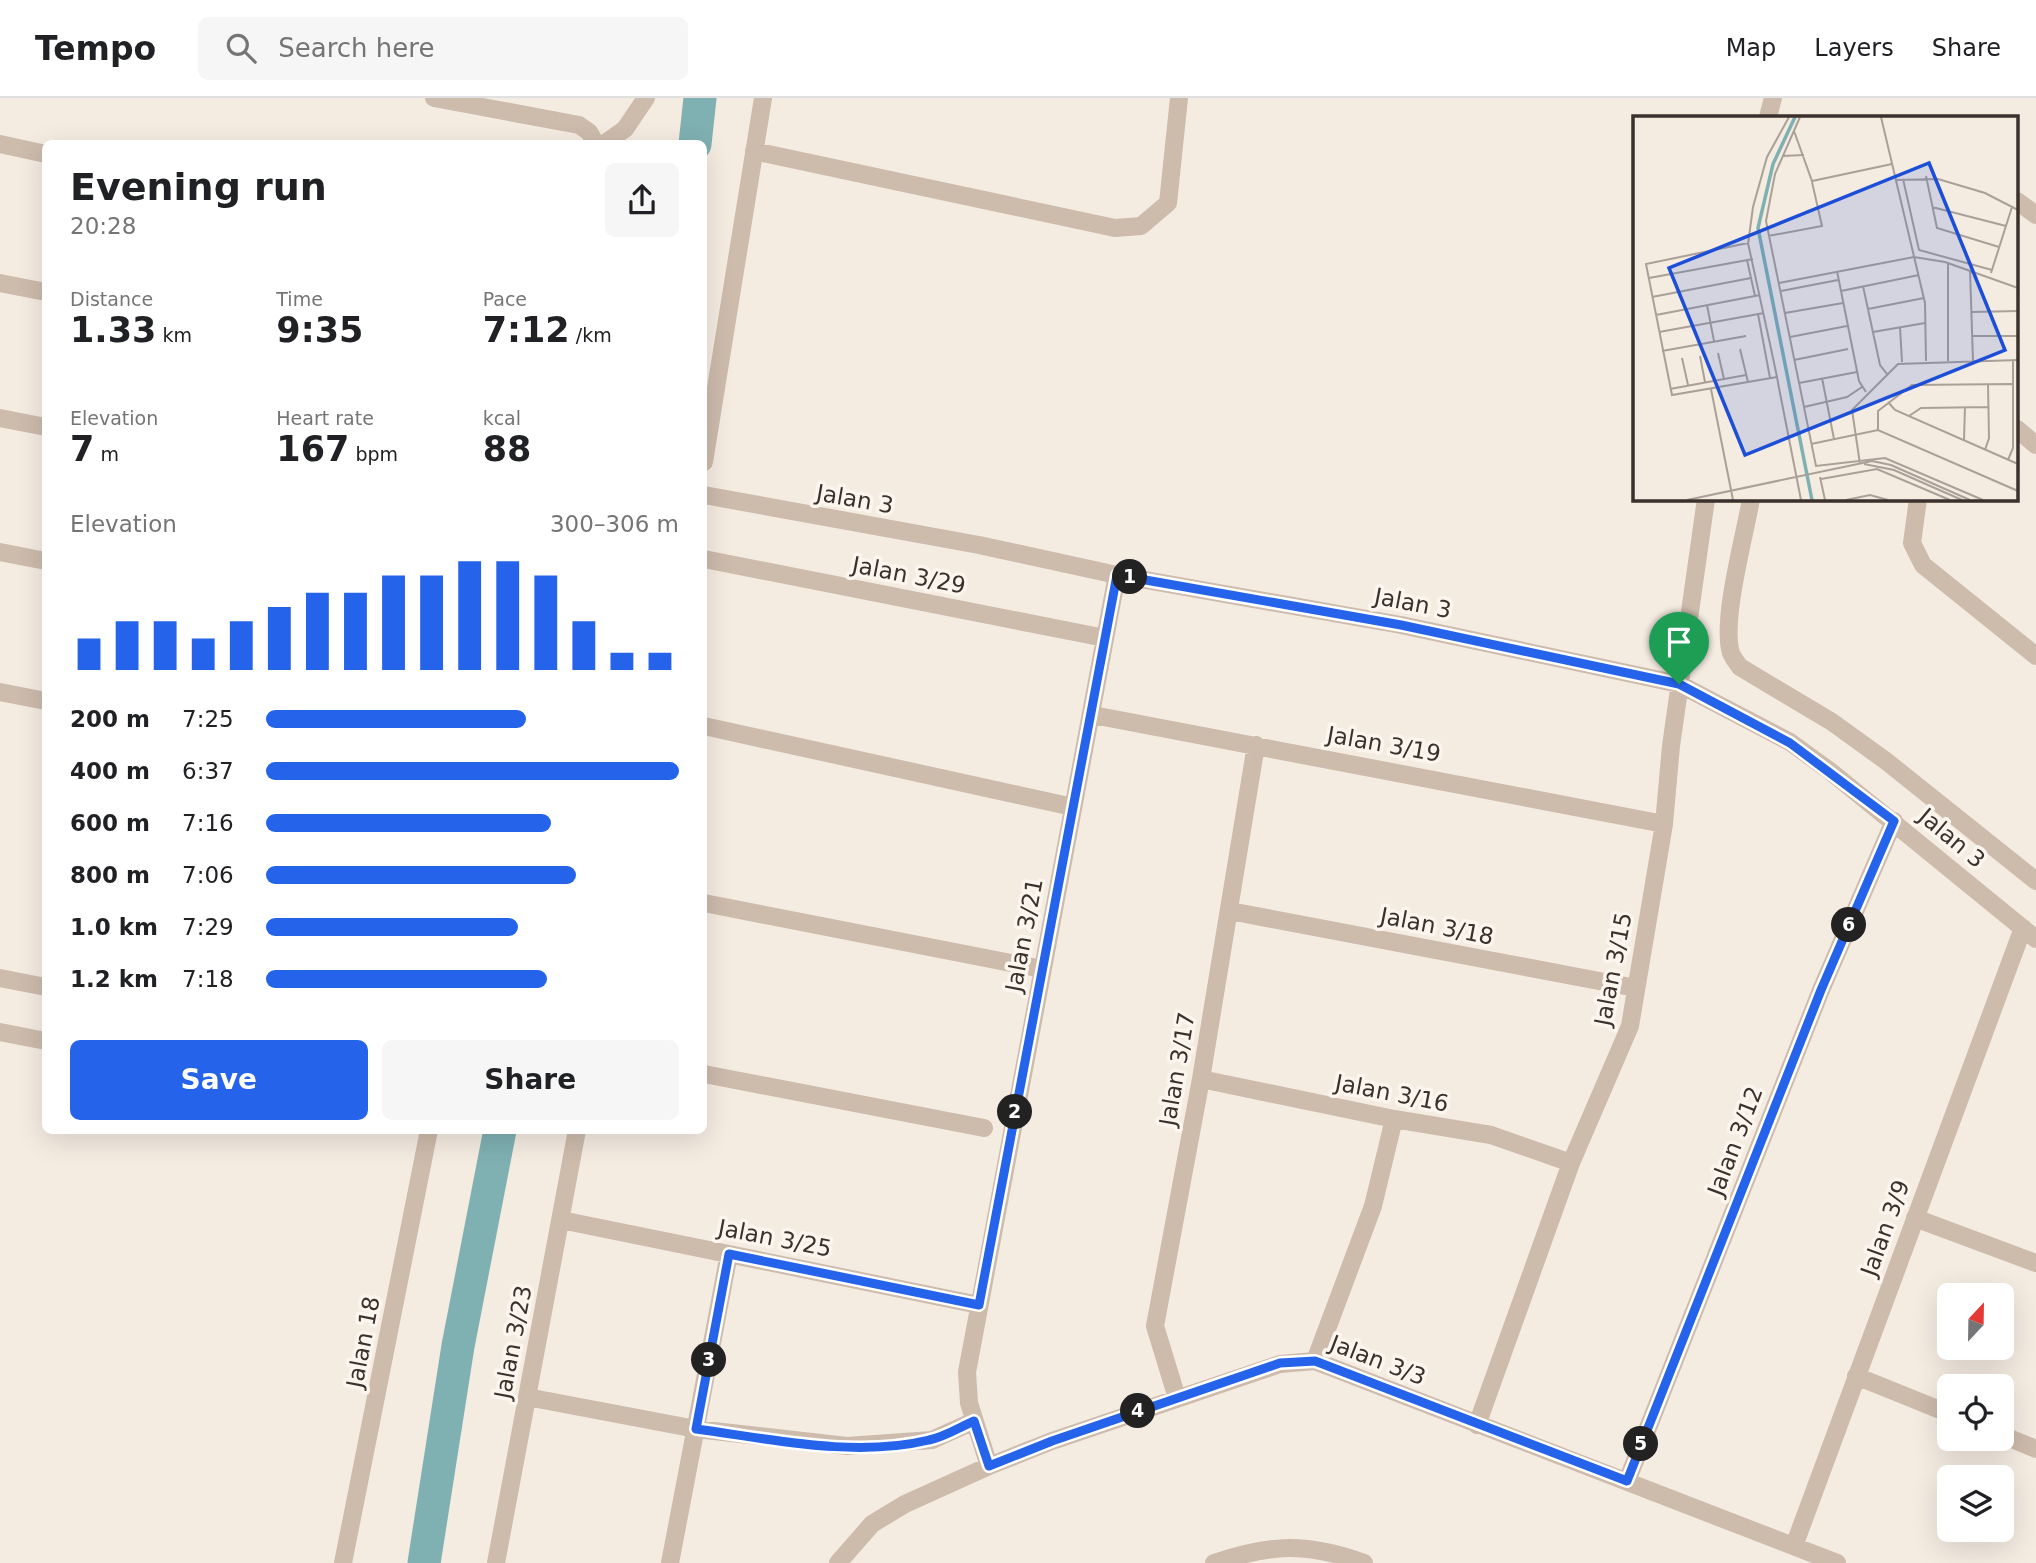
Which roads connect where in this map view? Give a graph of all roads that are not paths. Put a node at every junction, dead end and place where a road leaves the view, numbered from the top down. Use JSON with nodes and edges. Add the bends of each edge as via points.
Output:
{"nodes":[{"id":1,"x":434,"y":98,"type":"edge"},
{"id":2,"x":646,"y":98,"type":"edge"},
{"id":3,"x":763,"y":98,"type":"edge"},
{"id":4,"x":1178,"y":98,"type":"edge"},
{"id":5,"x":1773,"y":98,"type":"edge"},
{"id":6,"x":1768,"y":116,"type":"edge"},
{"id":7,"x":594,"y":140,"type":"edge"},
{"id":8,"x":610,"y":140,"type":"edge"},
{"id":9,"x":0,"y":144,"type":"edge"},
{"id":10,"x":754,"y":151,"type":"junction"},
{"id":11,"x":42,"y":153,"type":"edge"},
{"id":12,"x":2018,"y":202,"type":"edge"},
{"id":13,"x":2036,"y":215,"type":"edge"},
{"id":14,"x":0,"y":283,"type":"edge"},
{"id":15,"x":42,"y":291,"type":"edge"},
{"id":16,"x":0,"y":418,"type":"edge"},
{"id":17,"x":42,"y":426,"type":"edge"},
{"id":18,"x":2018,"y":430,"type":"edge"},
{"id":19,"x":707,"y":443,"type":"edge"},
{"id":20,"x":2036,"y":445,"type":"edge"},
{"id":21,"x":707,"y":496,"type":"edge"},
{"id":22,"x":1706,"y":500,"type":"edge"},
{"id":23,"x":1751,"y":500,"type":"edge"},
{"id":24,"x":1918,"y":500,"type":"edge"},
{"id":25,"x":0,"y":552,"type":"edge"},
{"id":26,"x":42,"y":560,"type":"edge"},
{"id":27,"x":707,"y":560,"type":"edge"},
{"id":28,"x":1117,"y":575,"type":"junction"},
{"id":29,"x":1105,"y":638,"type":"junction"},
{"id":30,"x":2036,"y":656,"type":"edge"},
{"id":31,"x":1679,"y":684,"type":"junction"},
{"id":32,"x":0,"y":692,"type":"edge"},
{"id":33,"x":42,"y":700,"type":"edge"},
{"id":34,"x":1093,"y":715,"type":"junction"},
{"id":35,"x":707,"y":727,"type":"edge"},
{"id":36,"x":1256,"y":745,"type":"junction"},
{"id":37,"x":1073,"y":807,"type":"junction"},
{"id":38,"x":1894,"y":821,"type":"junction"},
{"id":39,"x":1664,"y":824,"type":"junction"},
{"id":40,"x":2036,"y":881,"type":"edge"},
{"id":41,"x":707,"y":904,"type":"edge"},
{"id":42,"x":1230,"y":911,"type":"junction"},
{"id":43,"x":2029,"y":933,"type":"edge"},
{"id":44,"x":1042,"y":969,"type":"junction"},
{"id":45,"x":0,"y":978,"type":"edge"},
{"id":46,"x":42,"y":986,"type":"edge"},
{"id":47,"x":1636,"y":988,"type":"junction"},
{"id":48,"x":0,"y":1032,"type":"edge"},
{"id":49,"x":42,"y":1040,"type":"edge"},
{"id":50,"x":707,"y":1075,"type":"edge"},
{"id":51,"x":1202,"y":1079,"type":"junction"},
{"id":52,"x":1394,"y":1119,"type":"junction"},
{"id":53,"x":984,"y":1128,"type":"dead end"},
{"id":54,"x":428,"y":1134,"type":"edge"},
{"id":55,"x":577,"y":1134,"type":"edge"},
{"id":56,"x":1571,"y":1163,"type":"junction"},
{"id":57,"x":1915,"y":1218,"type":"junction"},
{"id":58,"x":561,"y":1220,"type":"junction"},
{"id":59,"x":729,"y":1254,"type":"junction"},
{"id":60,"x":2036,"y":1263,"type":"edge"},
{"id":61,"x":979,"y":1305,"type":"junction"},
{"id":62,"x":1315,"y":1361,"type":"junction"},
{"id":63,"x":1856,"y":1376,"type":"junction"},
{"id":64,"x":527,"y":1397,"type":"junction"},
{"id":65,"x":1177,"y":1398,"type":"junction"},
{"id":66,"x":1937,"y":1409,"type":"edge"},
{"id":67,"x":974,"y":1421,"type":"junction"},
{"id":68,"x":1477,"y":1425,"type":"junction"},
{"id":69,"x":696,"y":1429,"type":"junction"},
{"id":70,"x":2014,"y":1440,"type":"edge"},
{"id":71,"x":2036,"y":1449,"type":"edge"},
{"id":72,"x":989,"y":1466,"type":"junction"},
{"id":73,"x":1627,"y":1481,"type":"junction"},
{"id":74,"x":1794,"y":1546,"type":"junction"},
{"id":75,"x":343,"y":1563,"type":"edge"},
{"id":76,"x":496,"y":1563,"type":"edge"},
{"id":77,"x":670,"y":1563,"type":"edge"},
{"id":78,"x":838,"y":1563,"type":"edge"},
{"id":79,"x":1214,"y":1563,"type":"edge"},
{"id":80,"x":1364,"y":1563,"type":"edge"},
{"id":81,"x":1837,"y":1563,"type":"edge"}],
"edges":[{"from":1,"to":7,"type":"street","via":[[579,125]]},
{"from":2,"to":8,"type":"street","via":[[625,129]]},
{"from":3,"to":10,"type":"street"},
{"from":4,"to":10,"type":"street","via":[[1168,203],[1141,226],[1115,228]]},
{"from":5,"to":6,"type":"street"},
{"from":9,"to":11,"type":"street"},
{"from":10,"to":19,"type":"street"},
{"from":12,"to":13,"type":"street"},
{"from":14,"to":15,"type":"street"},
{"from":16,"to":17,"type":"street"},
{"from":18,"to":20,"type":"street"},
{"from":21,"to":28,"type":"street","name":"Jalan 3"},
{"from":22,"to":31,"type":"street","name":"Jalan 3/15"},
{"from":23,"to":40,"type":"street","via":[[1729,638],[1740,667],[1832,722],[1886,761]]},
{"from":24,"to":30,"type":"street","via":[[1912,542],[1923,565]]},
{"from":25,"to":26,"type":"street"},
{"from":27,"to":29,"type":"street","name":"Jalan 3/29"},
{"from":28,"to":29,"type":"street","name":"Jalan 3/21"},
{"from":28,"to":31,"type":"street","name":"Jalan 3","via":[[1401,625]]},
{"from":29,"to":34,"type":"street","name":"Jalan 3/21"},
{"from":31,"to":38,"type":"street","name":"Jalan 3","via":[[1790,743]]},
{"from":31,"to":39,"type":"street","name":"Jalan 3/15"},
{"from":32,"to":33,"type":"street"},
{"from":34,"to":36,"type":"street","name":"Jalan 3/19"},
{"from":34,"to":37,"type":"street","name":"Jalan 3/21"},
{"from":35,"to":37,"type":"street"},
{"from":36,"to":39,"type":"street","name":"Jalan 3/19"},
{"from":36,"to":42,"type":"street","name":"Jalan 3/17"},
{"from":37,"to":44,"type":"street","name":"Jalan 3/21"},
{"from":38,"to":43,"type":"street","name":"Jalan 3"},
{"from":38,"to":73,"type":"street","name":"Jalan 3/12","via":[[1821,990]]},
{"from":39,"to":47,"type":"street","name":"Jalan 3/15"},
{"from":41,"to":44,"type":"street"},
{"from":42,"to":47,"type":"street","name":"Jalan 3/18"},
{"from":42,"to":51,"type":"street","name":"Jalan 3/17"},
{"from":43,"to":57,"type":"street","name":"Jalan 3/9"},
{"from":44,"to":61,"type":"street","name":"Jalan 3/21"},
{"from":45,"to":46,"type":"street"},
{"from":47,"to":56,"type":"street","name":"Jalan 3/15","via":[[1630,1026]]},
{"from":48,"to":49,"type":"street"},
{"from":50,"to":53,"type":"street"},
{"from":51,"to":52,"type":"street","name":"Jalan 3/16"},
{"from":51,"to":65,"type":"street","name":"Jalan 3/17","via":[[1155,1326]]},
{"from":52,"to":56,"type":"street","name":"Jalan 3/16","via":[[1491,1135]]},
{"from":52,"to":62,"type":"street","via":[[1373,1206]]},
{"from":54,"to":75,"type":"street","name":"Jalan 18"},
{"from":55,"to":58,"type":"street","name":"Jalan 3/23"},
{"from":56,"to":68,"type":"street","name":"Jalan 3/15"},
{"from":57,"to":60,"type":"street"},
{"from":57,"to":63,"type":"street","name":"Jalan 3/9"},
{"from":58,"to":59,"type":"street","name":"Jalan 3/25"},
{"from":58,"to":64,"type":"street","name":"Jalan 3/23"},
{"from":59,"to":61,"type":"street","name":"Jalan 3/25"},
{"from":59,"to":69,"type":"street"},
{"from":61,"to":67,"type":"street","name":"Jalan 3/21","via":[[966,1386]]},
{"from":62,"to":65,"type":"street","name":"Jalan 3/3","via":[[1280,1363]]},
{"from":62,"to":68,"type":"street","name":"Jalan 3/3"},
{"from":63,"to":66,"type":"street"},
{"from":63,"to":74,"type":"street","name":"Jalan 3/9"},
{"from":64,"to":69,"type":"street"},
{"from":64,"to":76,"type":"street","name":"Jalan 3/23"},
{"from":65,"to":72,"type":"street","name":"Jalan 3/3"},
{"from":67,"to":69,"type":"street","via":[[932,1440],[877,1446]]},
{"from":67,"to":72,"type":"street","name":"Jalan 3/21"},
{"from":68,"to":73,"type":"street","name":"Jalan 3/3"},
{"from":69,"to":77,"type":"street"},
{"from":70,"to":71,"type":"street"},
{"from":72,"to":78,"type":"street","name":"Jalan 3/3","via":[[872,1524]]},
{"from":73,"to":74,"type":"street","name":"Jalan 3/3"},
{"from":74,"to":81,"type":"street","name":"Jalan 3/3"},
{"from":79,"to":80,"type":"street","via":[[1283,1547],[1316,1548]]}]}
